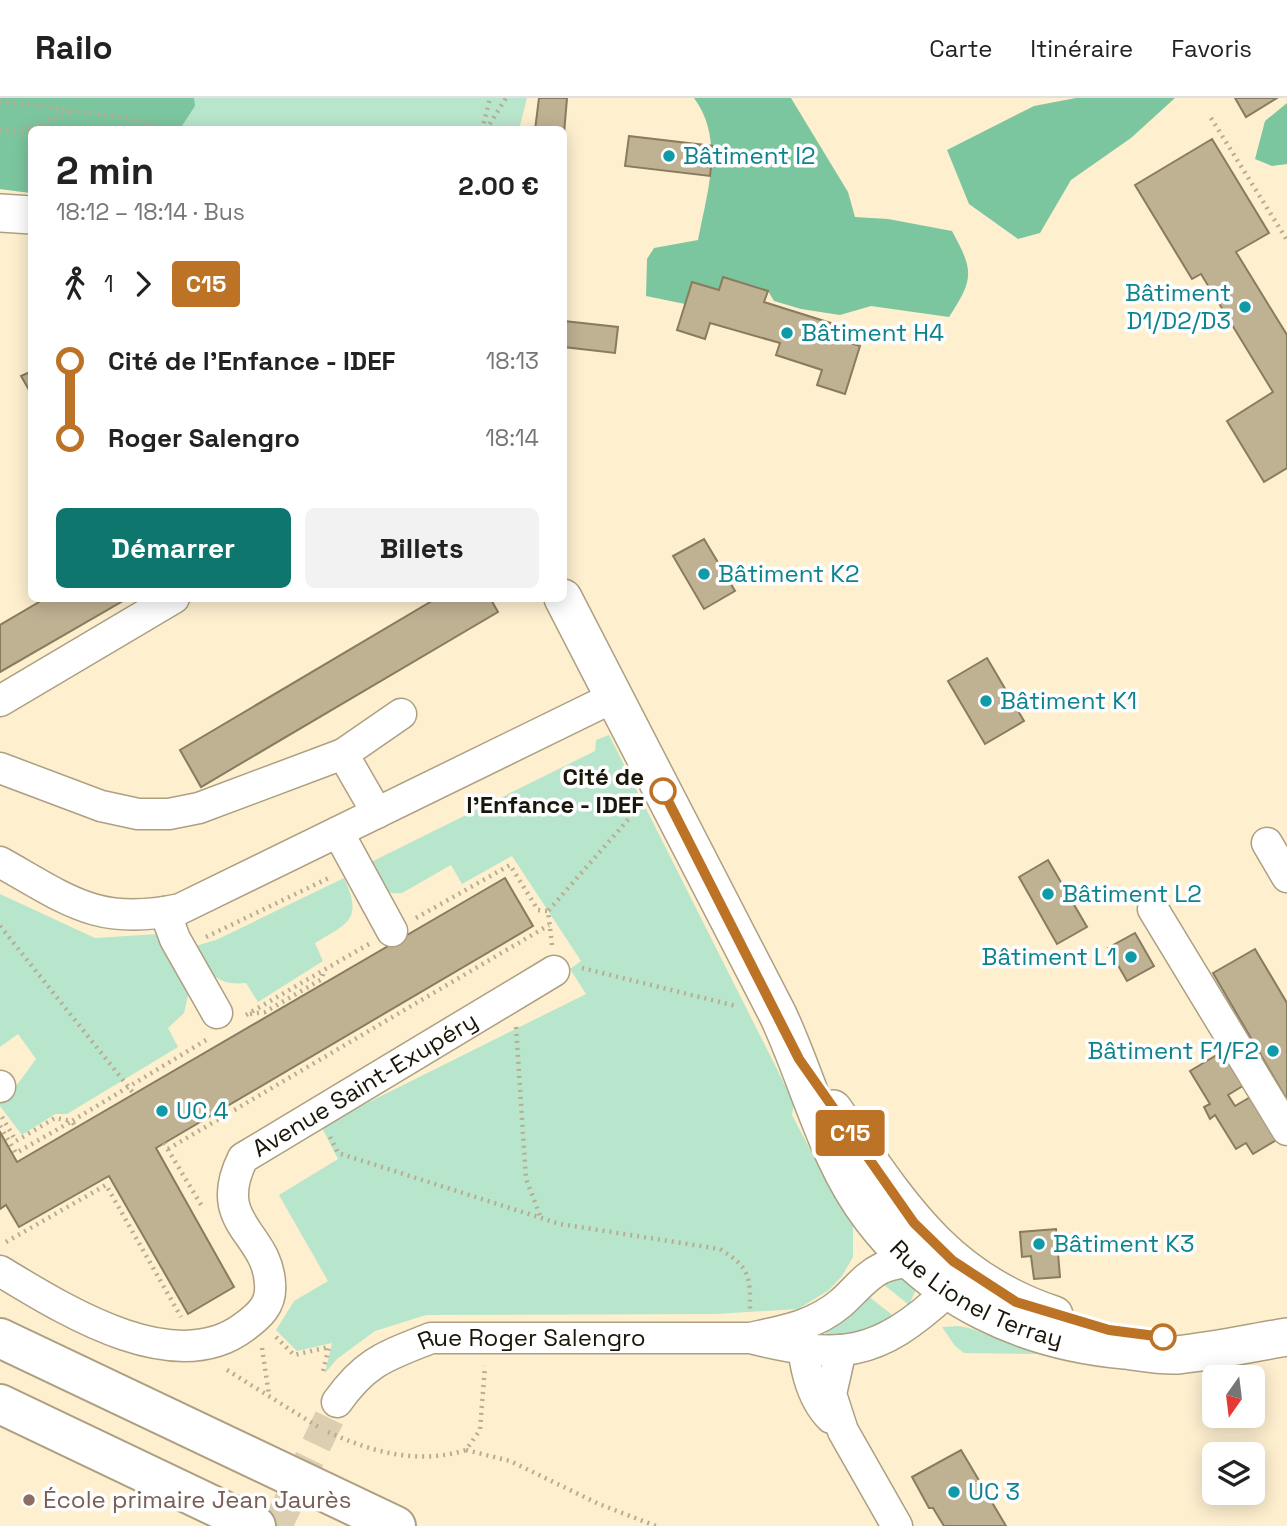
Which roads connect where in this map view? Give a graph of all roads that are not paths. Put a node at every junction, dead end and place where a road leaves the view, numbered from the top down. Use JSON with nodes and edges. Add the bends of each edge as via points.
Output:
{"nodes":[{"id":1,"x":0,"y":213,"type":"edge"},
{"id":2,"x":28,"y":215,"type":"edge"},
{"id":3,"x":167,"y":602,"type":"edge"},
{"id":4,"x":565,"y":602,"type":"edge"},
{"id":5,"x":616,"y":696,"type":"junction"},
{"id":6,"x":0,"y":701,"type":"edge"},
{"id":7,"x":401,"y":714,"type":"dead end"},
{"id":8,"x":342,"y":754,"type":"junction"},
{"id":9,"x":0,"y":768,"type":"edge"},
{"id":10,"x":377,"y":813,"type":"junction"},
{"id":11,"x":338,"y":832,"type":"junction"},
{"id":12,"x":1266,"y":843,"type":"dead end"},
{"id":13,"x":0,"y":862,"type":"edge"},
{"id":14,"x":1287,"y":877,"type":"edge"},
{"id":15,"x":1153,"y":909,"type":"dead end"},
{"id":16,"x":165,"y":912,"type":"junction"},
{"id":17,"x":391,"y":931,"type":"road end"},
{"id":18,"x":554,"y":971,"type":"road end"},
{"id":19,"x":222,"y":1023,"type":"road end"},
{"id":20,"x":799,"y":1059,"type":"junction"},
{"id":21,"x":1287,"y":1130,"type":"edge"},
{"id":22,"x":870,"y":1216,"type":"junction"},
{"id":23,"x":2,"y":1252,"type":"edge"},
{"id":24,"x":911,"y":1261,"type":"junction"},
{"id":25,"x":950,"y":1276,"type":"junction"},
{"id":26,"x":865,"y":1279,"type":"junction"},
{"id":27,"x":0,"y":1338,"type":"edge"},
{"id":28,"x":802,"y":1339,"type":"junction"},
{"id":29,"x":1278,"y":1339,"type":"edge"},
{"id":30,"x":841,"y":1350,"type":"junction"},
{"id":31,"x":329,"y":1389,"type":"tunnel mouth"},
{"id":32,"x":0,"y":1404,"type":"edge"},
{"id":33,"x":843,"y":1431,"type":"junction"},
{"id":34,"x":256,"y":1526,"type":"edge"},
{"id":35,"x":396,"y":1526,"type":"edge"},
{"id":36,"x":897,"y":1526,"type":"edge"}],
"edges":[{"from":1,"to":2,"type":"main road"},
{"from":3,"to":6,"type":"street"},
{"from":4,"to":5,"type":"main road","name":"Rue Lionel Terray"},
{"from":5,"to":10,"type":"street"},
{"from":5,"to":20,"type":"main road","name":"Rue Lionel Terray"},
{"from":7,"to":8,"type":"street"},
{"from":8,"to":9,"type":"street","via":[[199,808],[169,814],[138,814],[101,806]]},
{"from":8,"to":10,"type":"street"},
{"from":10,"to":11,"type":"street"},
{"from":11,"to":16,"type":"street","via":[[180,909]]},
{"from":11,"to":17,"type":"street"},
{"from":12,"to":14,"type":"street"},
{"from":13,"to":16,"type":"street","via":[[88,910],[132,915]]},
{"from":15,"to":21,"type":"street"},
{"from":16,"to":19,"type":"street"},
{"from":18,"to":23,"type":"street","name":"Avenue Saint-Exupéry","via":[[243,1158],[237,1169],[233,1209],[267,1268],[270,1280],[263,1322],[222,1341],[170,1346],[118,1332],[49,1300]]},
{"from":20,"to":22,"type":"main road","name":"Rue Lionel Terray","via":[[833,1152]]},
{"from":20,"to":25,"type":"main road","name":"Rue Lionel Terray"},
{"from":22,"to":24,"type":"main road","name":"Rue Lionel Terray"},
{"from":22,"to":26,"type":"street","via":[[872,1241]]},
{"from":24,"to":25,"type":"main road","name":"Rue Lionel Terray"},
{"from":24,"to":26,"type":"street","name":"Rue Roger Salengro","via":[[883,1268]]},
{"from":25,"to":29,"type":"main road","name":"Rue Lionel Terray","via":[[1109,1330],[1170,1338]]},
{"from":25,"to":30,"type":"street","name":"Rue Roger Salengro","via":[[934,1305],[883,1340]]},
{"from":26,"to":28,"type":"street","name":"Rue Roger Salengro"},
{"from":27,"to":35,"type":"highway"},
{"from":28,"to":30,"type":"street","name":"Rue Roger Salengro"},
{"from":28,"to":31,"type":"street","name":"Rue Roger Salengro","via":[[431,1338],[387,1355]]},
{"from":28,"to":33,"type":"street","via":[[811,1382],[823,1410]]},
{"from":30,"to":33,"type":"street","via":[[831,1394]]},
{"from":32,"to":34,"type":"highway"},
{"from":33,"to":36,"type":"street"}]}
